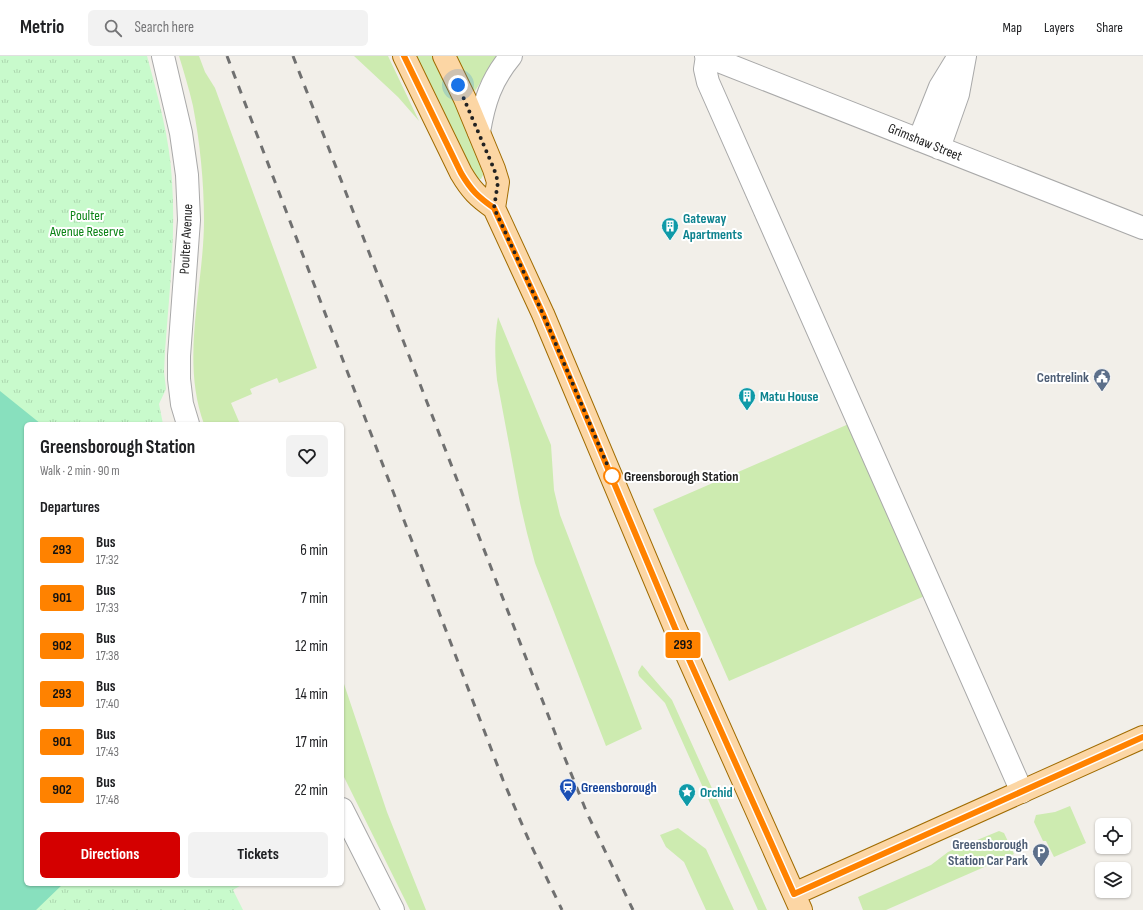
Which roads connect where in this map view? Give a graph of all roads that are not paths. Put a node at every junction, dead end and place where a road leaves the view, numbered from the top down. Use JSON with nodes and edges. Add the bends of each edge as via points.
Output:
{"nodes":[{"id":1,"x":163,"y":56,"type":"edge"},
{"id":2,"x":404,"y":56,"type":"edge"},
{"id":3,"x":444,"y":56,"type":"edge"},
{"id":4,"x":511,"y":56,"type":"edge"},
{"id":5,"x":706,"y":56,"type":"edge"},
{"id":6,"x":959,"y":56,"type":"edge"},
{"id":7,"x":965,"y":56,"type":"edge"},
{"id":8,"x":479,"y":132,"type":"junction"},
{"id":9,"x":929,"y":144,"type":"junction"},
{"id":10,"x":494,"y":208,"type":"junction"},
{"id":11,"x":1143,"y":228,"type":"edge"},
{"id":12,"x":187,"y":422,"type":"edge"},
{"id":13,"x":1143,"y":737,"type":"edge"},
{"id":14,"x":1022,"y":792,"type":"junction"},
{"id":15,"x":344,"y":813,"type":"edge"},
{"id":16,"x":798,"y":902,"type":"edge"},
{"id":17,"x":393,"y":910,"type":"edge"}],
"edges":[{"from":1,"to":12,"type":"street","name":"Poulter Avenue","via":[[182,133],[187,175],[189,220],[179,379]]},
{"from":2,"to":10,"type":"main road","via":[[461,173],[478,197]]},
{"from":3,"to":8,"type":"main road"},
{"from":4,"to":8,"type":"street","via":[[489,90]]},
{"from":5,"to":9,"type":"street","name":"Grimshaw Street"},
{"from":5,"to":14,"type":"street","via":[[708,82]]},
{"from":6,"to":9,"type":"street","via":[[940,88]]},
{"from":7,"to":9,"type":"street","via":[[958,94]]},
{"from":8,"to":10,"type":"main road","via":[[498,182]]},
{"from":9,"to":11,"type":"street","name":"Grimshaw Street"},
{"from":10,"to":16,"type":"main road","via":[[543,314],[675,628]]},
{"from":13,"to":14,"type":"main road"},
{"from":14,"to":16,"type":"main road"},
{"from":15,"to":17,"type":"street"}]}
